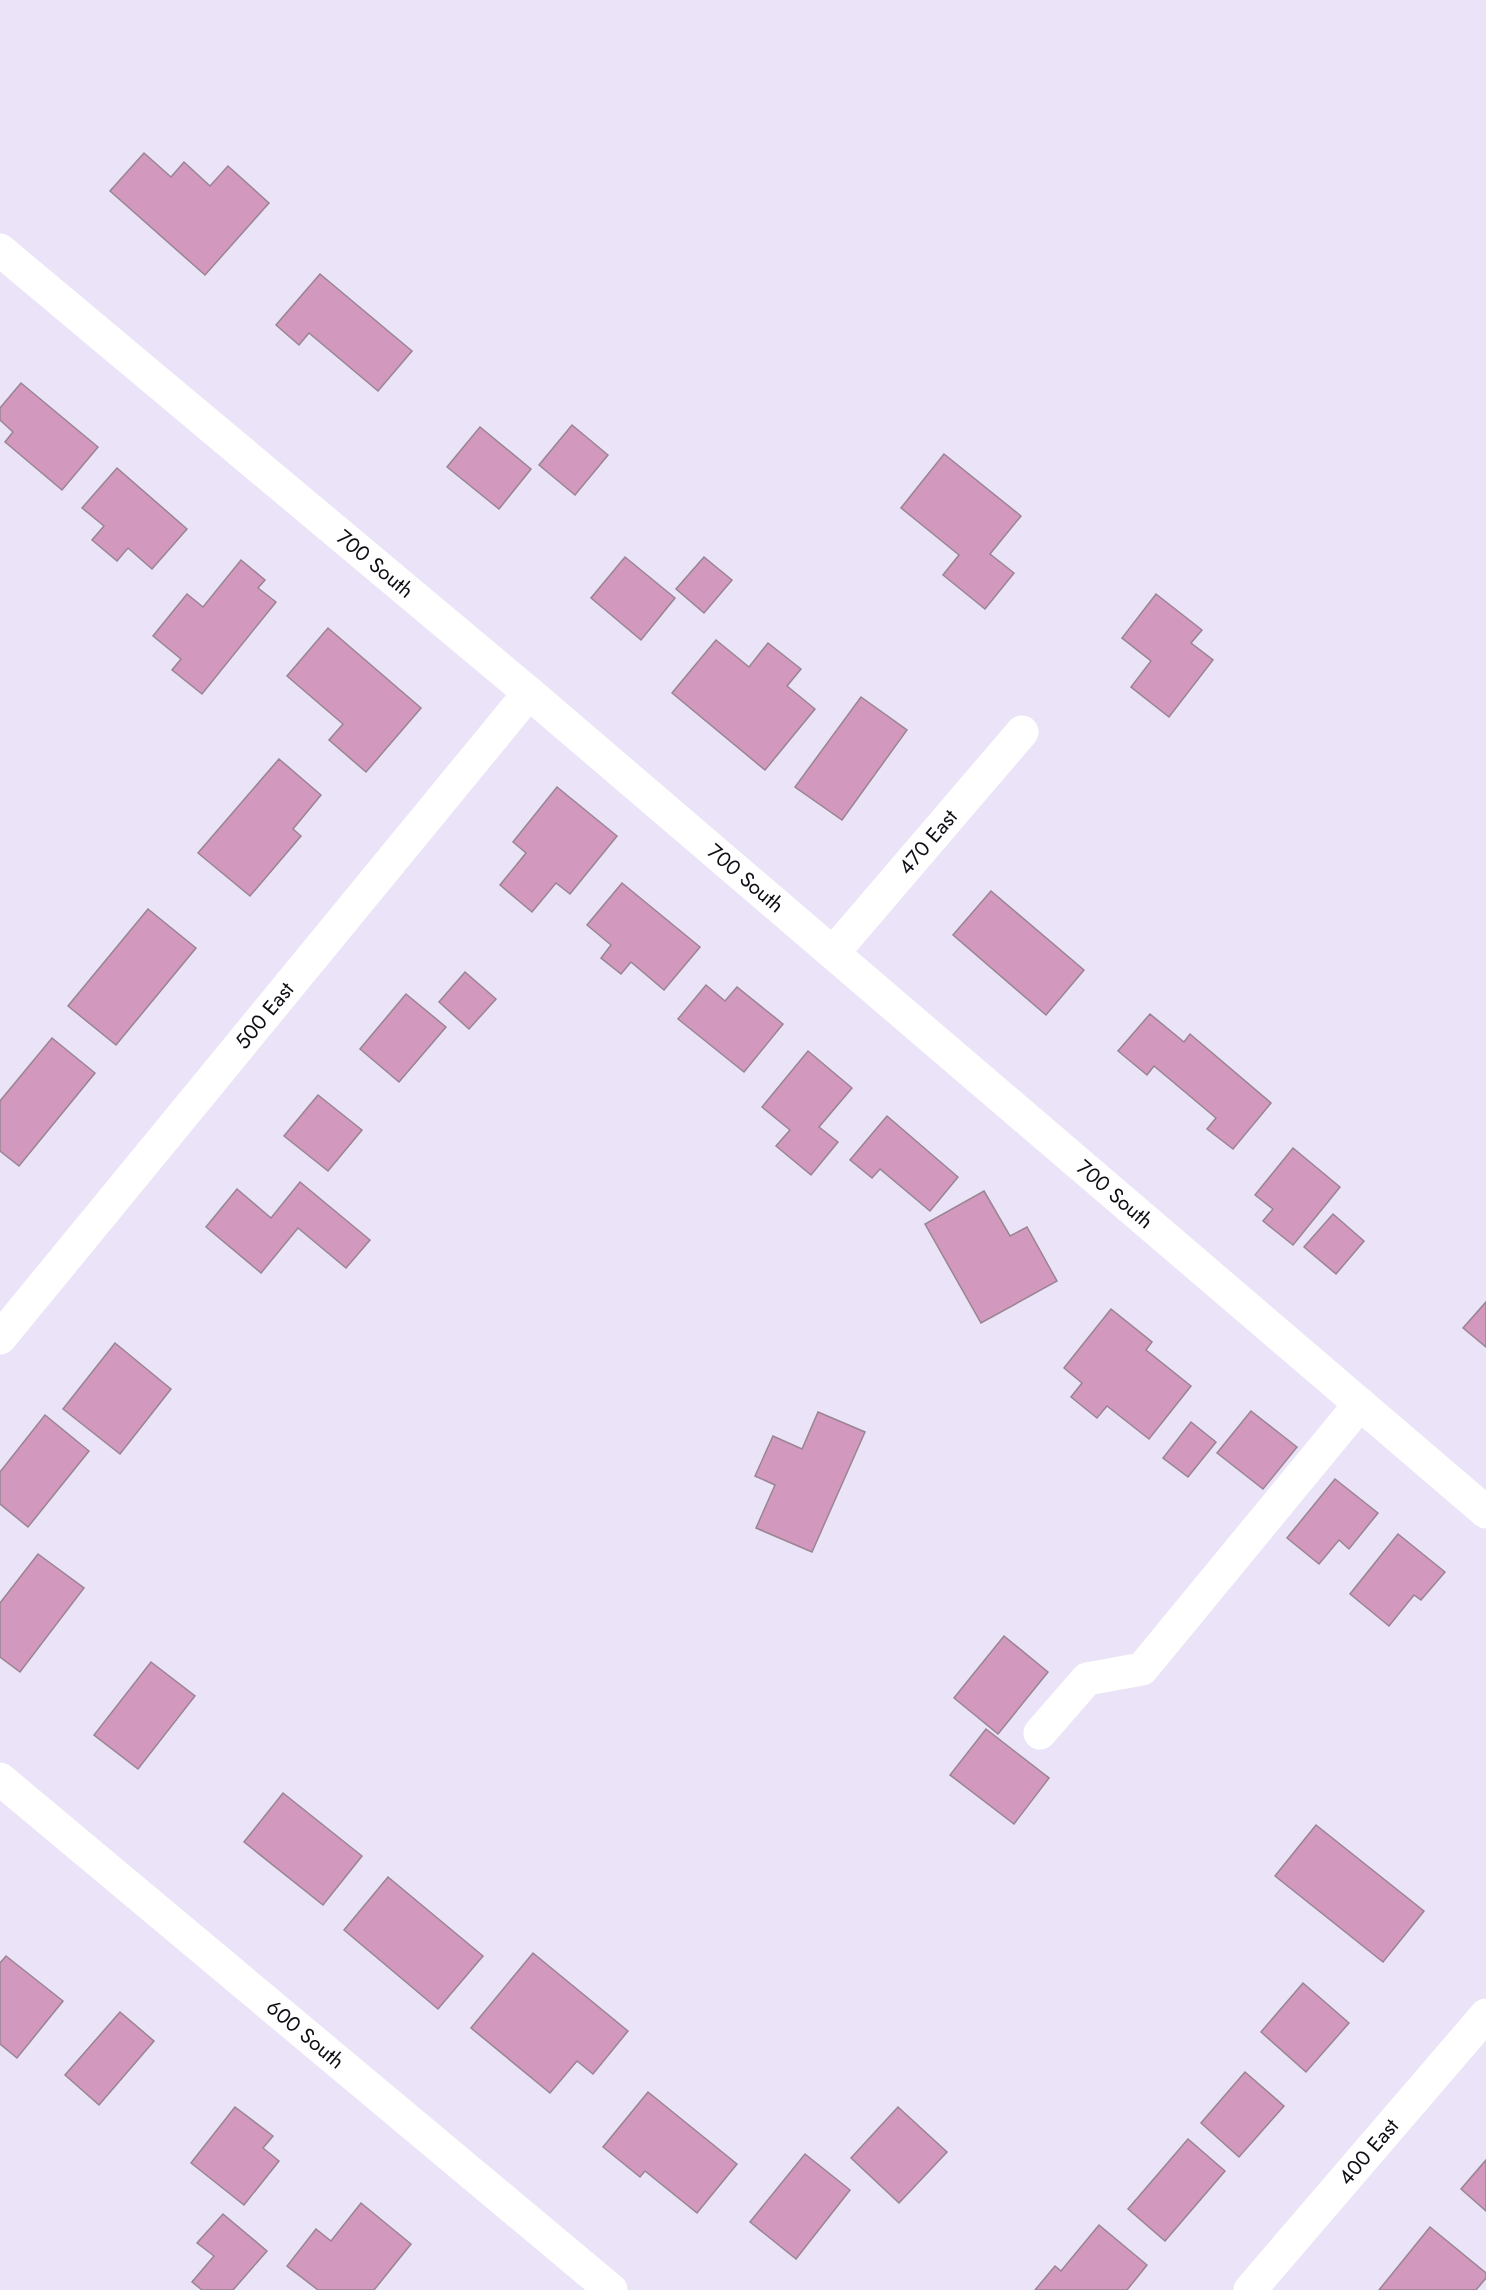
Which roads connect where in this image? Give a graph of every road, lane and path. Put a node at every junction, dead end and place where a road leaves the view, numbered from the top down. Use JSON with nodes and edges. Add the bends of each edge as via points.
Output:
{"nodes":[{"id":1,"x":0,"y":250,"type":"edge"},
{"id":2,"x":530,"y":693,"type":"junction"},
{"id":3,"x":1022,"y":732,"type":"dead end"},
{"id":4,"x":833,"y":953,"type":"junction"},
{"id":5,"x":0,"y":1338,"type":"edge"},
{"id":6,"x":1360,"y":1404,"type":"junction"},
{"id":7,"x":1486,"y":1512,"type":"edge"},
{"id":8,"x":1040,"y":1733,"type":"dead end"},
{"id":9,"x":0,"y":1779,"type":"edge"},
{"id":10,"x":1486,"y":2015,"type":"edge"},
{"id":11,"x":611,"y":2290,"type":"edge"},
{"id":12,"x":1250,"y":2290,"type":"edge"}],
"edges":[{"from":1,"to":2,"type":"street","name":"700 South"},
{"from":2,"to":4,"type":"street","name":"700 South"},
{"from":2,"to":5,"type":"street","name":"500 East"},
{"from":3,"to":4,"type":"street","name":"470 East"},
{"from":4,"to":6,"type":"street","name":"700 South"},
{"from":6,"to":7,"type":"street","name":"700 South"},
{"from":6,"to":8,"type":"street","via":[[1142,1669],[1087,1679]]},
{"from":9,"to":11,"type":"street","name":"600 South"},
{"from":10,"to":12,"type":"street","name":"400 East"}]}
